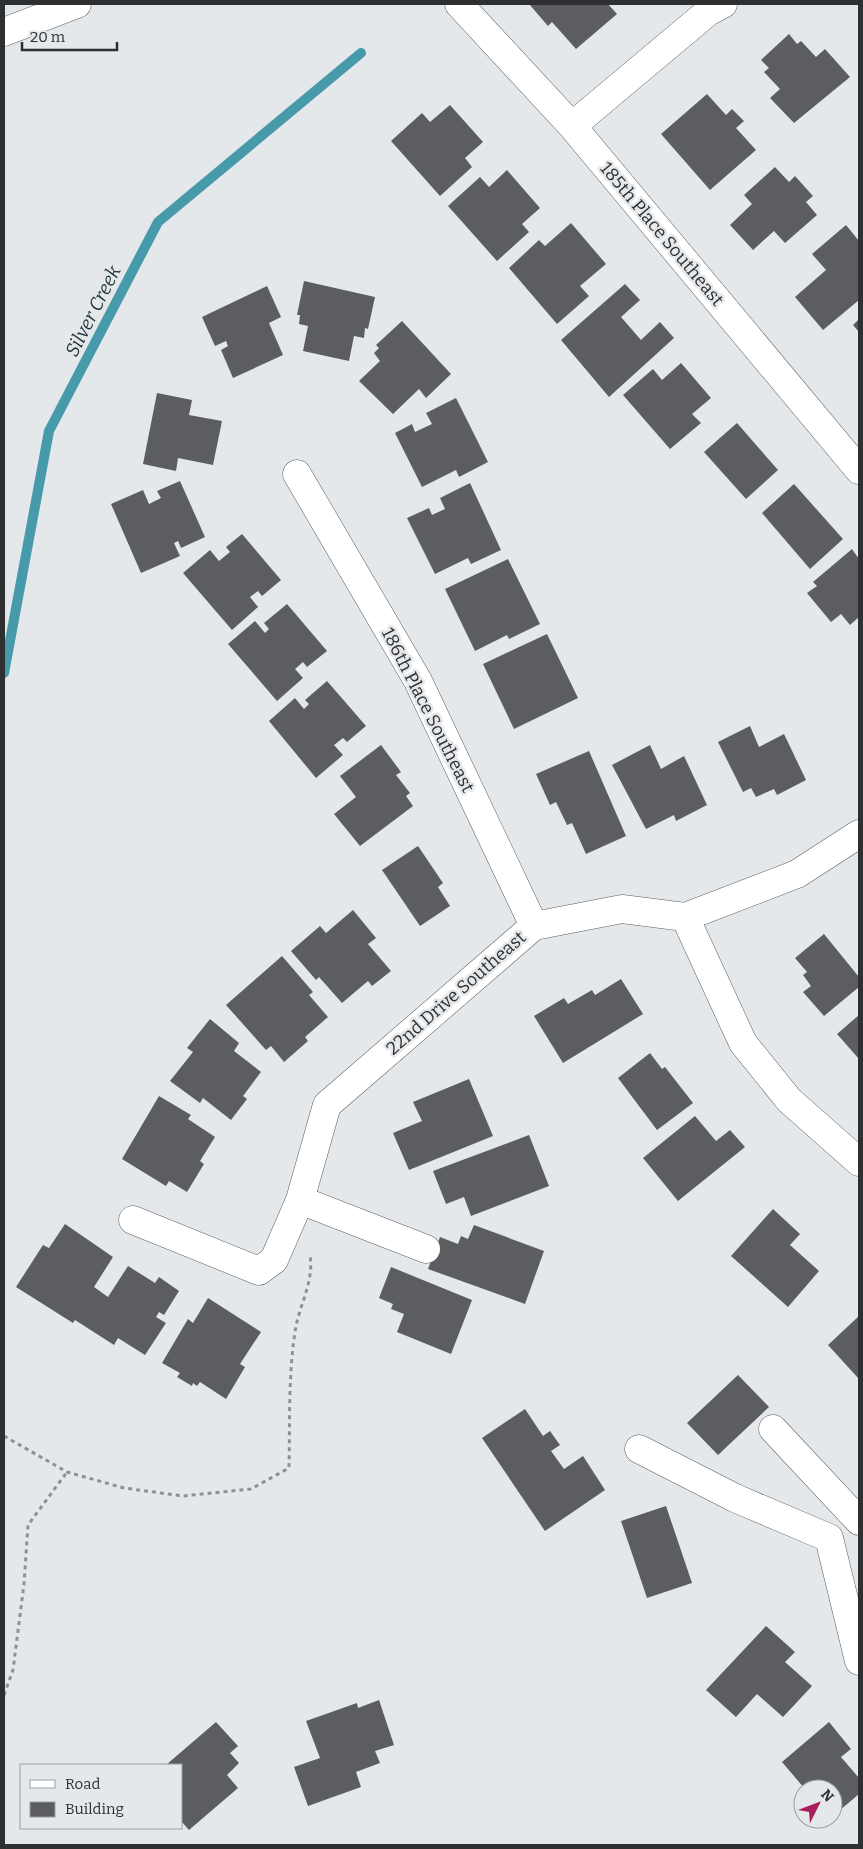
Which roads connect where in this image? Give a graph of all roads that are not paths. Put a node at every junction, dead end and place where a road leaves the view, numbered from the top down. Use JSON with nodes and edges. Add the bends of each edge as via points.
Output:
{"nodes":[{"id":1,"x":77,"y":4,"type":"edge"},
{"id":2,"x":460,"y":4,"type":"edge"},
{"id":3,"x":723,"y":4,"type":"edge"},
{"id":4,"x":4,"y":32,"type":"edge"},
{"id":5,"x":572,"y":126,"type":"junction"},
{"id":6,"x":859,"y":470,"type":"edge"},
{"id":7,"x":297,"y":474,"type":"dead end"},
{"id":8,"x":859,"y":834,"type":"edge"},
{"id":9,"x":685,"y":917,"type":"junction"},
{"id":10,"x":534,"y":926,"type":"junction"},
{"id":11,"x":859,"y":1162,"type":"edge"},
{"id":12,"x":300,"y":1200,"type":"junction"},
{"id":13,"x":133,"y":1220,"type":"dead end"},
{"id":14,"x":426,"y":1249,"type":"dead end"},
{"id":15,"x":773,"y":1428,"type":"dead end"},
{"id":16,"x":639,"y":1449,"type":"dead end"},
{"id":17,"x":858,"y":1517,"type":"edge"},
{"id":18,"x":829,"y":1538,"type":"junction"},
{"id":19,"x":859,"y":1661,"type":"edge"}],
"edges":[{"from":1,"to":4,"type":"street"},
{"from":2,"to":5,"type":"street","name":"185th Place Southeast"},
{"from":3,"to":5,"type":"street","via":[[708,12]]},
{"from":5,"to":6,"type":"street","name":"185th Place Southeast"},
{"from":7,"to":10,"type":"street","name":"186th Place Southeast","via":[[418,681]]},
{"from":8,"to":9,"type":"street","name":"22nd Drive Southeast","via":[[797,874]]},
{"from":9,"to":10,"type":"street","name":"22nd Drive Southeast","via":[[622,909]]},
{"from":9,"to":11,"type":"street","via":[[743,1043],[789,1100]]},
{"from":10,"to":12,"type":"street","name":"22nd Drive Southeast","via":[[327,1105]]},
{"from":12,"to":13,"type":"street","name":"22nd Drive Southeast","via":[[274,1260],[259,1271]]},
{"from":12,"to":14,"type":"street"},
{"from":15,"to":17,"type":"street"},
{"from":16,"to":18,"type":"street","via":[[735,1498]]},
{"from":17,"to":18,"type":"street"},
{"from":18,"to":19,"type":"street"}]}
